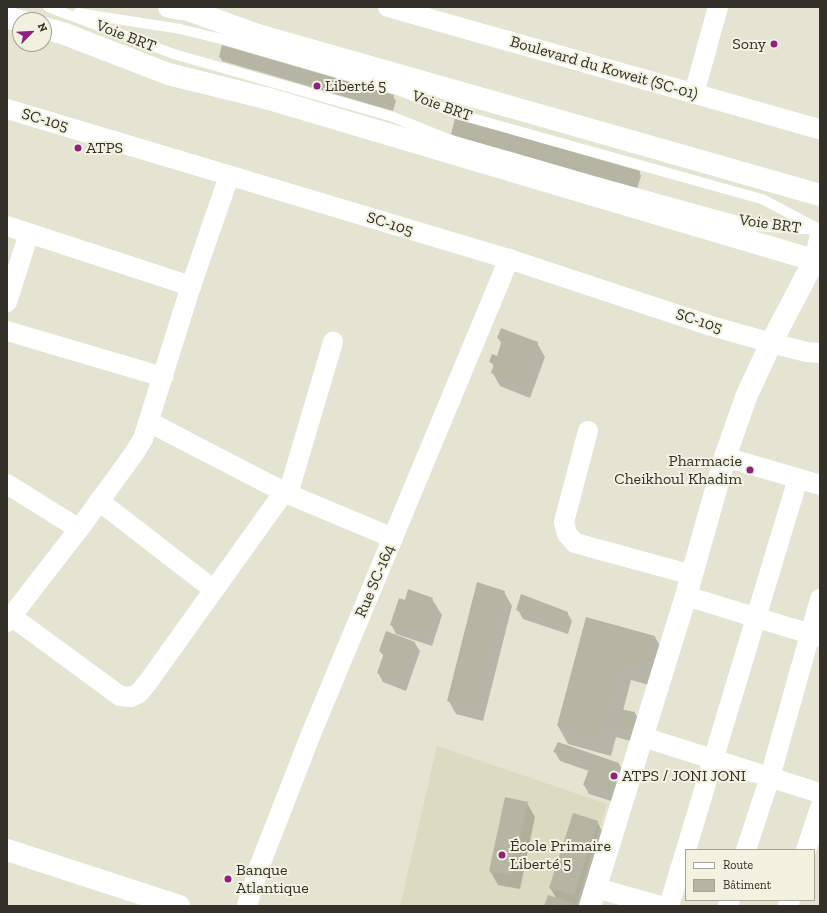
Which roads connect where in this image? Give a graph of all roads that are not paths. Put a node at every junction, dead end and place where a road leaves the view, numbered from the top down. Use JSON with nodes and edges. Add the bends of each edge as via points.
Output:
{"nodes":[{"id":1,"x":169,"y":7,"type":"edge"},
{"id":2,"x":388,"y":7,"type":"edge"},
{"id":3,"x":718,"y":7,"type":"edge"},
{"id":4,"x":52,"y":8,"type":"edge"},
{"id":5,"x":52,"y":30,"type":"edge"},
{"id":6,"x":694,"y":94,"type":"junction"},
{"id":7,"x":7,"y":109,"type":"edge"},
{"id":8,"x":820,"y":129,"type":"edge"},
{"id":9,"x":229,"y":176,"type":"junction"},
{"id":10,"x":820,"y":195,"type":"edge"},
{"id":11,"x":7,"y":226,"type":"edge"},
{"id":12,"x":820,"y":230,"type":"edge"},
{"id":13,"x":29,"y":232,"type":"junction"},
{"id":14,"x":820,"y":236,"type":"edge"},
{"id":15,"x":509,"y":259,"type":"junction"},
{"id":16,"x":817,"y":262,"type":"edge"},
{"id":17,"x":191,"y":286,"type":"junction"},
{"id":18,"x":7,"y":302,"type":"edge"},
{"id":19,"x":7,"y":331,"type":"edge"},
{"id":20,"x":333,"y":342,"type":"dead end"},
{"id":21,"x":771,"y":343,"type":"junction"},
{"id":22,"x":820,"y":354,"type":"edge"},
{"id":23,"x":163,"y":377,"type":"junction"},
{"id":24,"x":149,"y":422,"type":"junction"},
{"id":25,"x":588,"y":431,"type":"dead end"},
{"id":26,"x":725,"y":457,"type":"junction"},
{"id":27,"x":798,"y":479,"type":"junction"},
{"id":28,"x":7,"y":484,"type":"edge"},
{"id":29,"x":820,"y":485,"type":"edge"},
{"id":30,"x":286,"y":493,"type":"junction"},
{"id":31,"x":99,"y":501,"type":"junction"},
{"id":32,"x":79,"y":529,"type":"junction"},
{"id":33,"x":393,"y":538,"type":"junction"},
{"id":34,"x":692,"y":575,"type":"junction"},
{"id":35,"x":212,"y":589,"type":"junction"},
{"id":36,"x":686,"y":596,"type":"junction"},
{"id":37,"x":820,"y":599,"type":"edge"},
{"id":38,"x":755,"y":617,"type":"junction"},
{"id":39,"x":9,"y":619,"type":"edge"},
{"id":40,"x":815,"y":635,"type":"edge"},
{"id":41,"x":643,"y":737,"type":"junction"},
{"id":42,"x":713,"y":759,"type":"junction"},
{"id":43,"x":770,"y":777,"type":"junction"},
{"id":44,"x":820,"y":793,"type":"edge"},
{"id":45,"x":820,"y":808,"type":"edge"},
{"id":46,"x":686,"y":849,"type":"edge"},
{"id":47,"x":746,"y":849,"type":"edge"},
{"id":48,"x":806,"y":849,"type":"edge"},
{"id":49,"x":7,"y":850,"type":"edge"},
{"id":50,"x":685,"y":853,"type":"edge"},
{"id":51,"x":593,"y":897,"type":"edge"},
{"id":52,"x":179,"y":906,"type":"edge"},
{"id":53,"x":248,"y":906,"type":"edge"},
{"id":54,"x":661,"y":906,"type":"edge"},
{"id":55,"x":669,"y":906,"type":"edge"}],
"edges":[{"from":1,"to":10,"type":"main road","via":[[188,10],[258,34]]},
{"from":2,"to":6,"type":"street","name":"Boulevard du Koweit (SC-01)"},
{"from":3,"to":6,"type":"street"},
{"from":4,"to":12,"type":"lane","name":"Voie BRT","via":[[174,54],[392,117],[448,139],[756,226]]},
{"from":4,"to":12,"type":"lane","name":"Voie BRT","via":[[180,29],[241,44],[401,91],[457,114],[762,199]]},
{"from":5,"to":16,"type":"main road","via":[[168,74],[269,99]]},
{"from":6,"to":8,"type":"street","name":"Boulevard du Koweit (SC-01)"},
{"from":7,"to":9,"type":"street","name":"SC-105"},
{"from":9,"to":15,"type":"street","name":"SC-105"},
{"from":9,"to":17,"type":"street"},
{"from":11,"to":13,"type":"street"},
{"from":13,"to":17,"type":"street"},
{"from":13,"to":18,"type":"street"},
{"from":14,"to":16,"type":"street"},
{"from":15,"to":21,"type":"street","name":"SC-105","via":[[708,325]]},
{"from":15,"to":33,"type":"street","name":"Rue SC-164"},
{"from":16,"to":21,"type":"main road"},
{"from":17,"to":23,"type":"street"},
{"from":19,"to":23,"type":"street"},
{"from":20,"to":30,"type":"street"},
{"from":21,"to":22,"type":"street","name":"SC-105"},
{"from":21,"to":26,"type":"main road","via":[[746,397]]},
{"from":23,"to":24,"type":"street"},
{"from":24,"to":30,"type":"street"},
{"from":24,"to":31,"type":"street","via":[[133,455]]},
{"from":25,"to":34,"type":"street","via":[[564,522],[567,534],[575,543]]},
{"from":26,"to":27,"type":"street"},
{"from":26,"to":34,"type":"main road"},
{"from":27,"to":29,"type":"street"},
{"from":27,"to":38,"type":"street"},
{"from":28,"to":32,"type":"street"},
{"from":30,"to":33,"type":"street"},
{"from":30,"to":35,"type":"street"},
{"from":31,"to":32,"type":"street"},
{"from":31,"to":35,"type":"street"},
{"from":32,"to":39,"type":"street"},
{"from":33,"to":53,"type":"street","name":"Rue SC-164","via":[[311,734],[258,870]]},
{"from":34,"to":36,"type":"main road"},
{"from":35,"to":39,"type":"street","via":[[148,682],[139,693],[126,698]]},
{"from":36,"to":38,"type":"street"},
{"from":36,"to":41,"type":"main road"},
{"from":37,"to":40,"type":"street"},
{"from":38,"to":40,"type":"street"},
{"from":38,"to":42,"type":"street"},
{"from":40,"to":43,"type":"street"},
{"from":41,"to":42,"type":"street"},
{"from":41,"to":51,"type":"main road"},
{"from":42,"to":43,"type":"street"},
{"from":42,"to":46,"type":"street"},
{"from":43,"to":44,"type":"street"},
{"from":43,"to":47,"type":"street"},
{"from":45,"to":48,"type":"street"},
{"from":49,"to":52,"type":"main road"},
{"from":50,"to":55,"type":"street"},
{"from":51,"to":54,"type":"street"}]}
